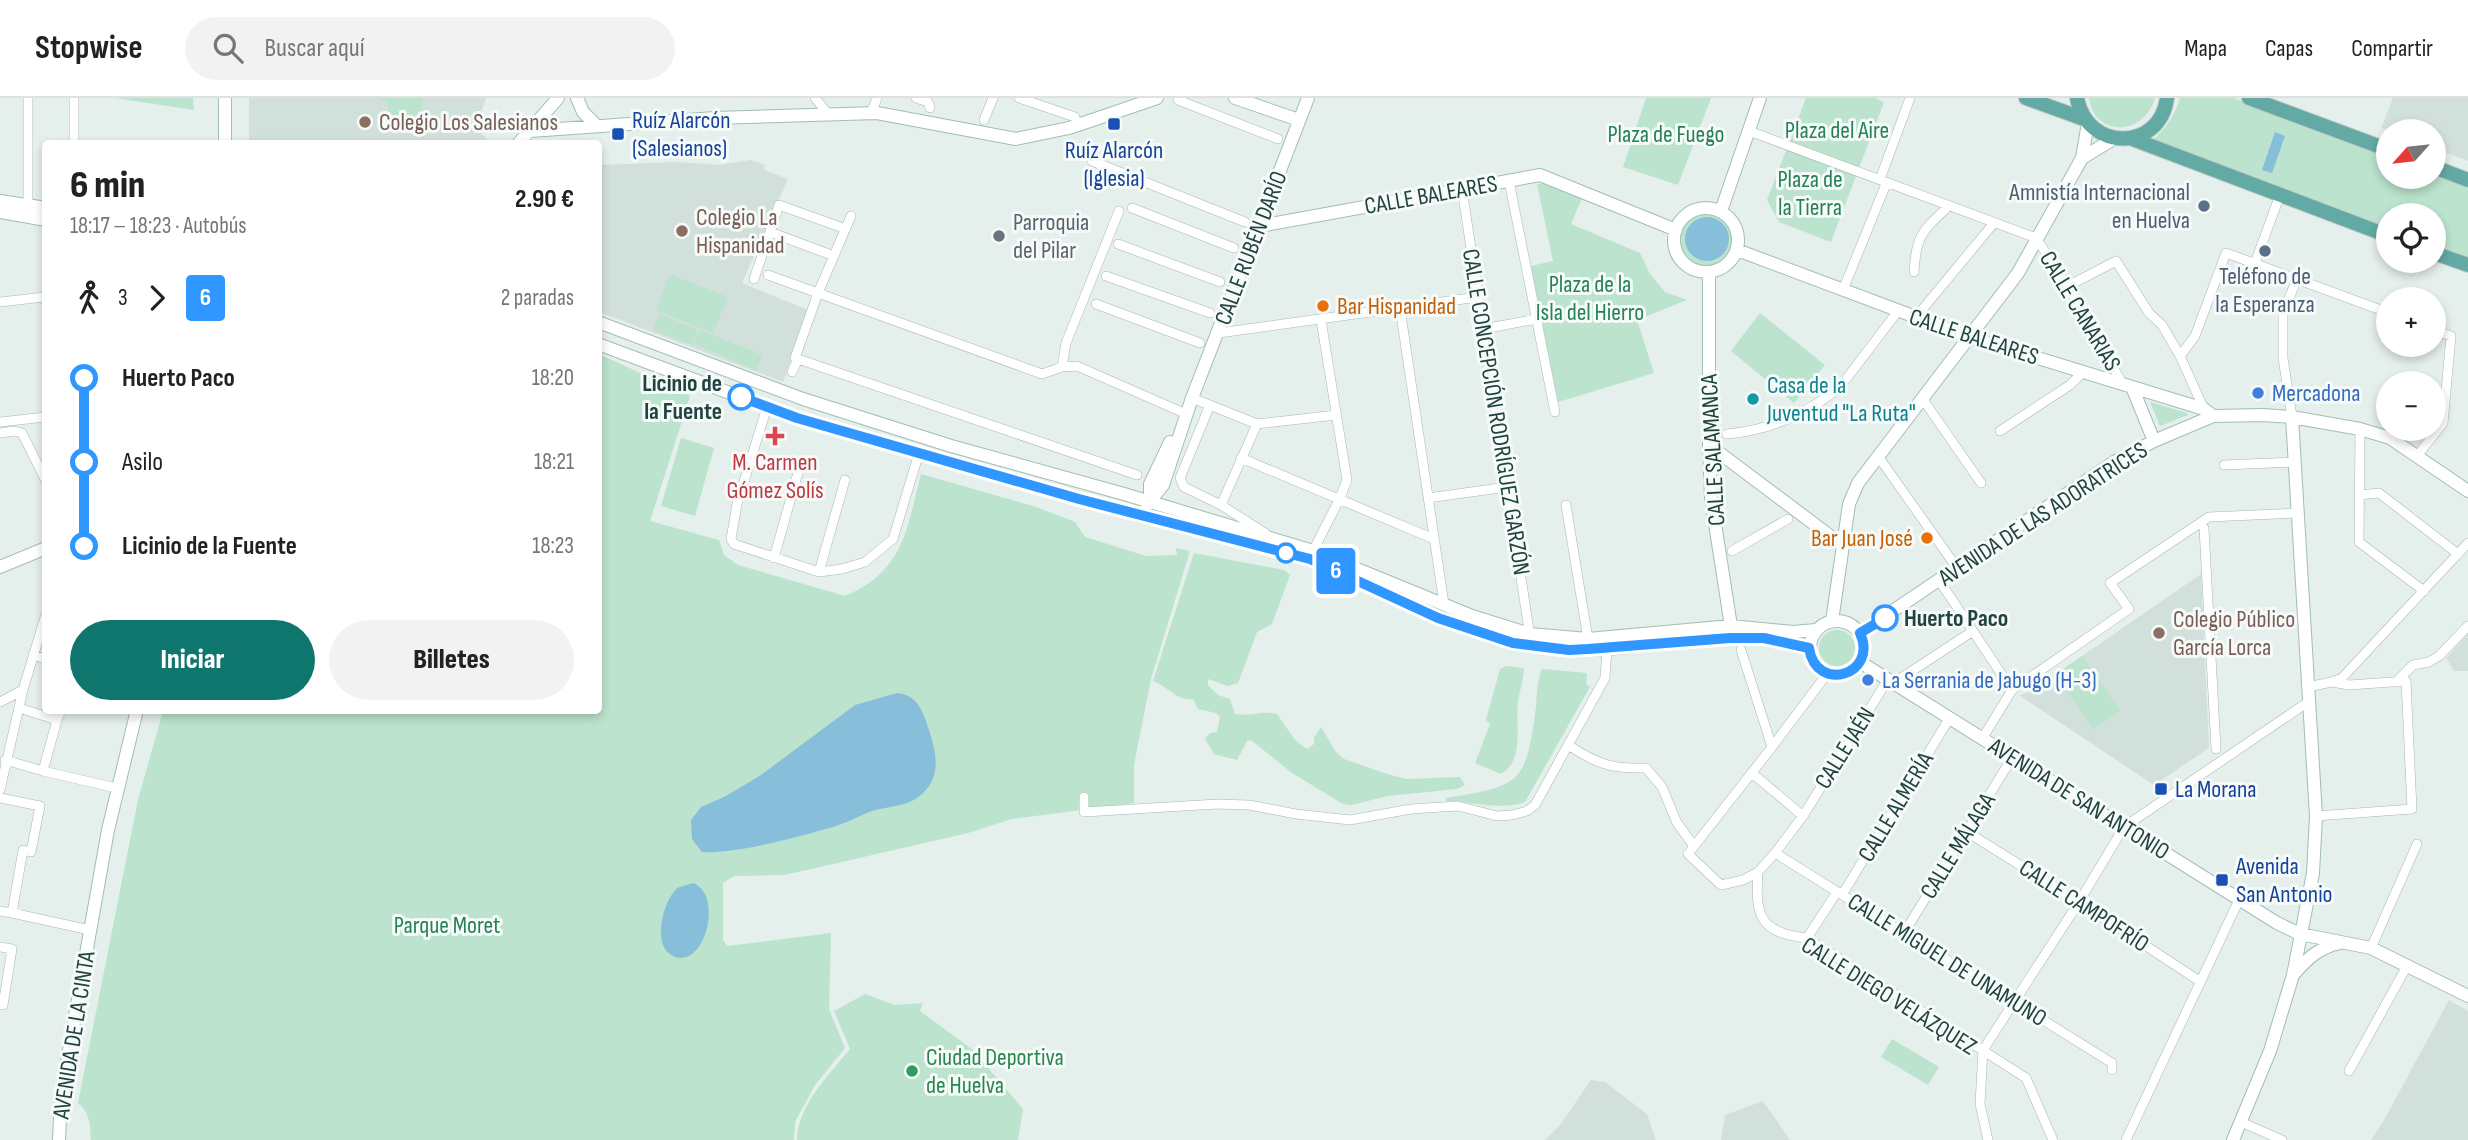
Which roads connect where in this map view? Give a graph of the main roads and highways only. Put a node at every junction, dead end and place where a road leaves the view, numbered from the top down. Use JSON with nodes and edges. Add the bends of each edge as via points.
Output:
{"nodes":[{"id":1,"x":225,"y":98,"type":"edge"},
{"id":2,"x":558,"y":98,"type":"edge"},
{"id":3,"x":578,"y":98,"type":"edge"},
{"id":4,"x":1235,"y":98,"type":"edge"},
{"id":5,"x":1308,"y":98,"type":"edge"},
{"id":6,"x":1760,"y":98,"type":"edge"},
{"id":7,"x":2026,"y":98,"type":"edge"},
{"id":8,"x":2077,"y":98,"type":"edge"},
{"id":9,"x":2167,"y":98,"type":"edge"},
{"id":10,"x":2249,"y":98,"type":"edge"},
{"id":11,"x":1150,"y":99,"type":"edge"},
{"id":12,"x":1300,"y":120,"type":"junction"},
{"id":13,"x":2086,"y":121,"type":"junction"},
{"id":14,"x":596,"y":125,"type":"junction"},
{"id":15,"x":530,"y":131,"type":"junction"},
{"id":16,"x":2122,"y":138,"type":"junction"},
{"id":17,"x":225,"y":140,"type":"edge"},
{"id":18,"x":522,"y":140,"type":"edge"},
{"id":19,"x":2376,"y":145,"type":"edge"},
{"id":20,"x":2082,"y":158,"type":"junction"},
{"id":21,"x":2446,"y":172,"type":"edge"},
{"id":22,"x":2468,"y":180,"type":"edge"},
{"id":23,"x":0,"y":201,"type":"edge"},
{"id":24,"x":42,"y":207,"type":"edge"},
{"id":25,"x":1721,"y":211,"type":"junction"},
{"id":26,"x":0,"y":212,"type":"edge"},
{"id":27,"x":42,"y":219,"type":"edge"},
{"id":28,"x":1260,"y":226,"type":"junction"},
{"id":29,"x":1676,"y":230,"type":"junction"},
{"id":30,"x":2376,"y":231,"type":"edge"},
{"id":31,"x":1737,"y":250,"type":"junction"},
{"id":32,"x":2446,"y":257,"type":"edge"},
{"id":33,"x":2468,"y":265,"type":"edge"},
{"id":34,"x":1709,"y":272,"type":"junction"},
{"id":35,"x":602,"y":324,"type":"edge"},
{"id":36,"x":1969,"y":337,"type":"junction"},
{"id":37,"x":602,"y":345,"type":"edge"},
{"id":38,"x":2127,"y":386,"type":"junction"},
{"id":39,"x":1192,"y":398,"type":"junction"},
{"id":40,"x":2209,"y":412,"type":"junction"},
{"id":41,"x":2292,"y":417,"type":"junction"},
{"id":42,"x":2154,"y":441,"type":"junction"},
{"id":43,"x":1709,"y":445,"type":"junction"},
{"id":44,"x":1156,"y":486,"type":"junction"},
{"id":45,"x":2468,"y":491,"type":"edge"},
{"id":46,"x":1124,"y":494,"type":"junction"},
{"id":47,"x":1150,"y":502,"type":"junction"},
{"id":48,"x":1176,"y":509,"type":"junction"},
{"id":49,"x":1137,"y":515,"type":"junction"},
{"id":50,"x":1155,"y":519,"type":"junction"},
{"id":51,"x":1842,"y":545,"type":"junction"},
{"id":52,"x":42,"y":550,"type":"edge"},
{"id":53,"x":1311,"y":555,"type":"junction"},
{"id":54,"x":0,"y":567,"type":"edge"},
{"id":55,"x":1444,"y":604,"type":"junction"},
{"id":56,"x":1438,"y":618,"type":"junction"},
{"id":57,"x":1832,"y":621,"type":"junction"},
{"id":58,"x":1731,"y":626,"type":"junction"},
{"id":59,"x":1816,"y":630,"type":"junction"},
{"id":60,"x":1860,"y":633,"type":"junction"},
{"id":61,"x":1529,"y":640,"type":"junction"},
{"id":62,"x":1809,"y":648,"type":"junction"},
{"id":63,"x":1860,"y":662,"type":"junction"},
{"id":64,"x":136,"y":714,"type":"edge"},
{"id":65,"x":2300,"y":934,"type":"junction"},
{"id":66,"x":2343,"y":942,"type":"junction"},
{"id":67,"x":2293,"y":975,"type":"junction"},
{"id":68,"x":2468,"y":996,"type":"edge"},
{"id":69,"x":59,"y":1140,"type":"edge"},
{"id":70,"x":2233,"y":1140,"type":"edge"}],
"edges":[{"from":1,"to":17,"type":"main road"},
{"from":2,"to":15,"type":"main road"},
{"from":3,"to":14,"type":"main road","via":[[583,112]]},
{"from":4,"to":12,"type":"main road"},
{"from":5,"to":12,"type":"main road","name":"CALLE RUBÉN DARÍO"},
{"from":6,"to":25,"type":"main road"},
{"from":7,"to":13,"type":"main road"},
{"from":8,"to":13,"type":"main road"},
{"from":9,"to":16,"type":"main road","via":[[2153,127]]},
{"from":10,"to":19,"type":"main road"},
{"from":11,"to":14,"type":"main road","via":[[1080,125],[1016,139],[877,113]]},
{"from":12,"to":28,"type":"main road","name":"CALLE RUBÉN DARÍO"},
{"from":13,"to":16,"type":"main road","via":[[2100,133]]},
{"from":13,"to":20,"type":"main road"},
{"from":14,"to":15,"type":"main road"},
{"from":15,"to":18,"type":"main road"},
{"from":16,"to":20,"type":"main road"},
{"from":16,"to":30,"type":"main road"},
{"from":20,"to":36,"type":"main road","via":[[2018,273]]},
{"from":21,"to":22,"type":"main road"},
{"from":23,"to":24,"type":"main road"},
{"from":25,"to":29,"type":"main road","via":[[1694,210]]},
{"from":25,"to":31,"type":"main road","via":[[1734,224]]},
{"from":26,"to":27,"type":"main road"},
{"from":28,"to":29,"type":"main road","name":"CALLE BALEARES","via":[[1540,175]]},
{"from":28,"to":39,"type":"main road","name":"CALLE RUBÉN DARÍO"},
{"from":29,"to":34,"type":"main road","via":[[1681,260]]},
{"from":31,"to":34,"type":"main road","via":[[1726,265]]},
{"from":31,"to":36,"type":"main road","name":"CALLE BALEARES"},
{"from":32,"to":33,"type":"main road"},
{"from":34,"to":43,"type":"main road","name":"CALLE SALAMANCA"},
{"from":35,"to":46,"type":"main road","via":[[803,399]]},
{"from":36,"to":38,"type":"main road","name":"CALLE BALEARES"},
{"from":36,"to":51,"type":"main road","via":[[1857,483]]},
{"from":37,"to":49,"type":"main road","via":[[797,418]]},
{"from":38,"to":40,"type":"main road","name":"CALLE BALEARES"},
{"from":38,"to":42,"type":"main road","name":"CALLE CANARIAS"},
{"from":39,"to":44,"type":"main road","name":"CALLE RUBÉN DARÍO"},
{"from":39,"to":44,"type":"main road","name":"CALLE RUBÉN DARÍO"},
{"from":40,"to":41,"type":"main road","name":"AVENIDA DE LAS ADORATRICES"},
{"from":40,"to":42,"type":"main road","name":"AVENIDA DE LAS ADORATRICES"},
{"from":41,"to":45,"type":"main road","name":"AVENIDA DE LAS ADORATRICES","via":[[2390,438]]},
{"from":41,"to":65,"type":"main road","via":[[2316,816],[2313,873]]},
{"from":42,"to":60,"type":"main road","name":"AVENIDA DE LAS ADORATRICES","via":[[2114,462]]},
{"from":43,"to":51,"type":"main road"},
{"from":43,"to":58,"type":"main road","name":"CALLE SALAMANCA","via":[[1712,499]]},
{"from":44,"to":46,"type":"main road"},
{"from":44,"to":47,"type":"main road","name":"CALLE RUBÉN DARÍO"},
{"from":44,"to":48,"type":"main road"},
{"from":46,"to":47,"type":"main road"},
{"from":47,"to":48,"type":"main road"},
{"from":47,"to":49,"type":"main road","name":"CALLE RUBÉN DARÍO"},
{"from":47,"to":50,"type":"main road"},
{"from":48,"to":53,"type":"main road","via":[[1272,537]]},
{"from":49,"to":50,"type":"main road"},
{"from":50,"to":53,"type":"main road"},
{"from":51,"to":57,"type":"main road"},
{"from":52,"to":54,"type":"main road"},
{"from":53,"to":55,"type":"main road"},
{"from":53,"to":56,"type":"main road"},
{"from":55,"to":56,"type":"main road"},
{"from":55,"to":61,"type":"main road"},
{"from":56,"to":61,"type":"main road","via":[[1466,629]]},
{"from":57,"to":59,"type":"main road"},
{"from":57,"to":60,"type":"main road","via":[[1848,623]]},
{"from":58,"to":59,"type":"main road"},
{"from":58,"to":61,"type":"main road"},
{"from":59,"to":62,"type":"main road"},
{"from":60,"to":63,"type":"main road","via":[[1864,648]]},
{"from":61,"to":62,"type":"main road","via":[[1569,650],[1730,638],[1764,638]]},
{"from":62,"to":63,"type":"main road","via":[[1814,663],[1827,674],[1845,674]]},
{"from":63,"to":65,"type":"main road","name":"AVENIDA DE SAN ANTONIO"},
{"from":64,"to":69,"type":"main road","name":"AVENIDA DE LA CINTA","via":[[116,789],[90,930],[61,1095]]},
{"from":65,"to":66,"type":"main road","name":"AVENIDA DE SAN ANTONIO"},
{"from":65,"to":67,"type":"main road"},
{"from":66,"to":67,"type":"main road","via":[[2311,954]]},
{"from":66,"to":68,"type":"main road","name":"AVENIDA DE SAN ANTONIO","via":[[2371,948]]},
{"from":67,"to":70,"type":"main road","via":[[2270,1051]]}]}
